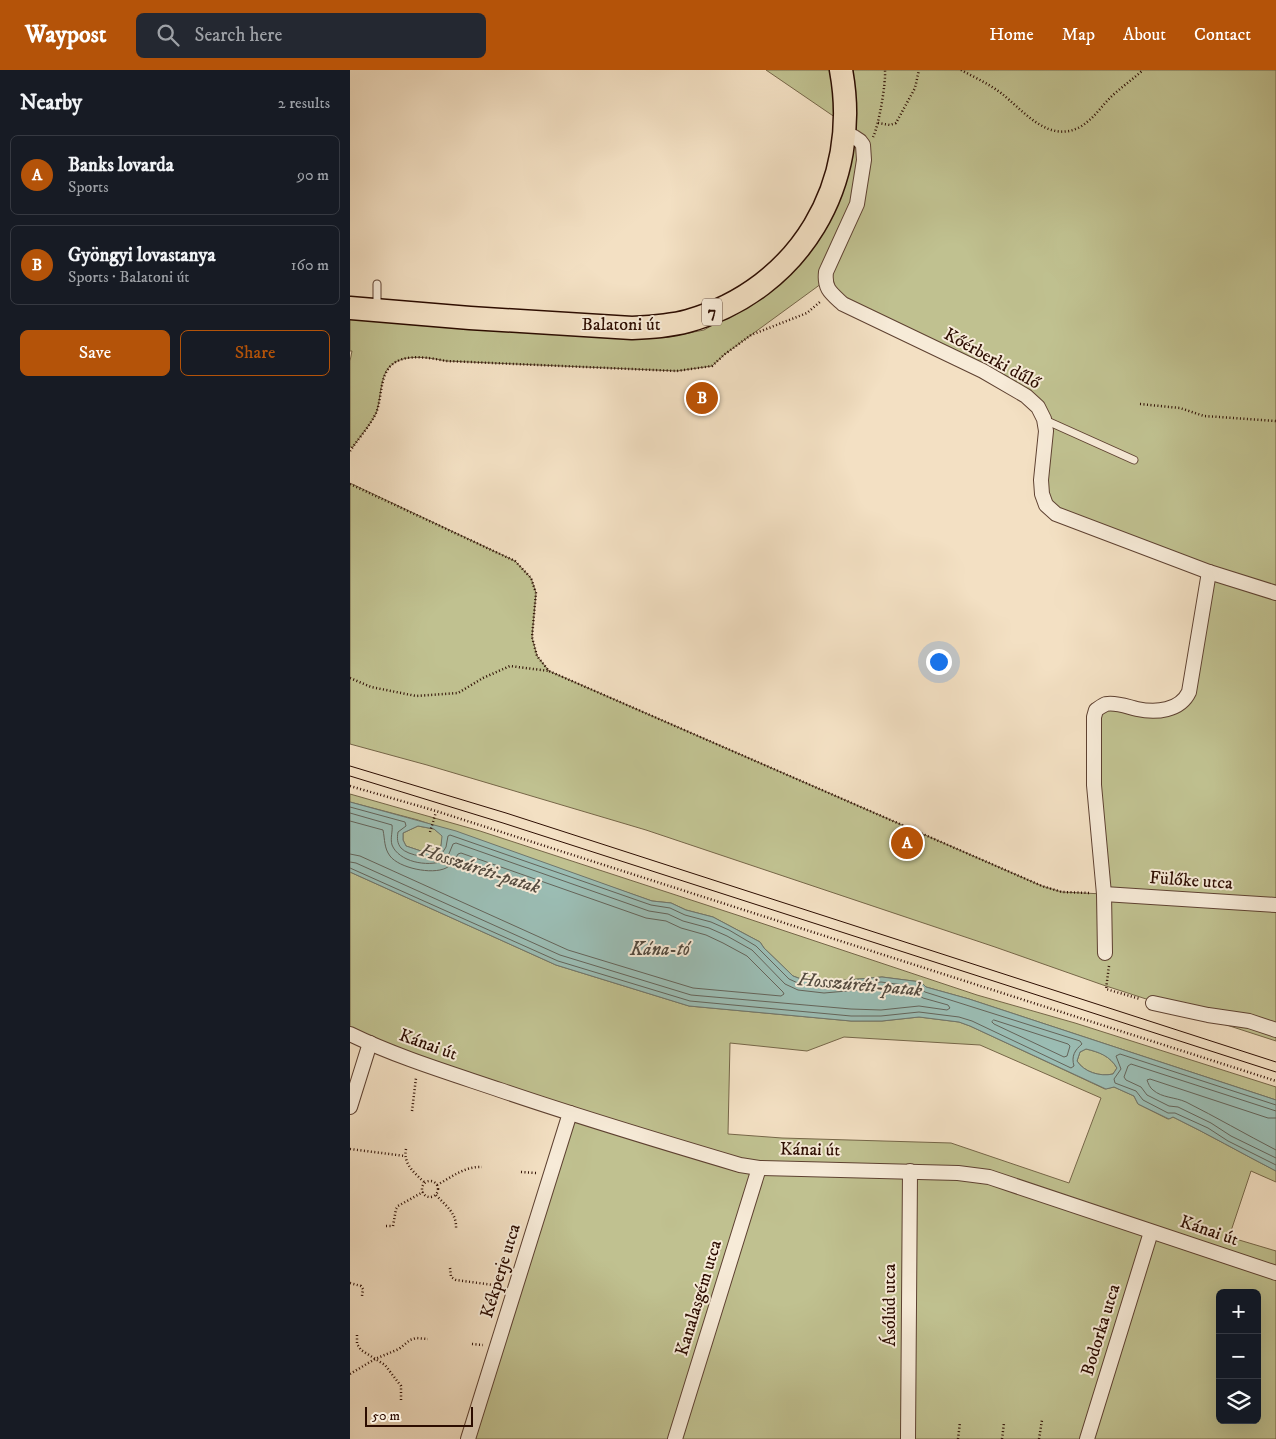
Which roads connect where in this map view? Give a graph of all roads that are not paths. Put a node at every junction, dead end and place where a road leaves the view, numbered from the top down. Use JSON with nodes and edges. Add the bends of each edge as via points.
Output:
{"nodes":[{"id":1,"x":841,"y":70,"type":"edge"},
{"id":2,"x":844,"y":134,"type":"junction"},
{"id":3,"x":377,"y":284,"type":"dead end"},
{"id":4,"x":350,"y":308,"type":"edge"},
{"id":5,"x":377,"y":310,"type":"junction"},
{"id":6,"x":1044,"y":419,"type":"junction"},
{"id":7,"x":1134,"y":460,"type":"dead end"},
{"id":8,"x":1209,"y":572,"type":"junction"},
{"id":9,"x":1276,"y":593,"type":"edge"},
{"id":10,"x":1104,"y":894,"type":"junction"},
{"id":11,"x":1276,"y":905,"type":"edge"},
{"id":12,"x":1105,"y":952,"type":"road end"},
{"id":13,"x":1153,"y":1003,"type":"road end"},
{"id":14,"x":1276,"y":1030,"type":"edge"},
{"id":15,"x":350,"y":1034,"type":"edge"},
{"id":16,"x":370,"y":1043,"type":"junction"},
{"id":17,"x":350,"y":1107,"type":"edge"},
{"id":18,"x":570,"y":1113,"type":"junction"},
{"id":19,"x":759,"y":1168,"type":"junction"},
{"id":20,"x":910,"y":1170,"type":"junction"},
{"id":21,"x":1152,"y":1232,"type":"junction"},
{"id":22,"x":1276,"y":1273,"type":"edge"},
{"id":23,"x":468,"y":1439,"type":"edge"},
{"id":24,"x":675,"y":1439,"type":"edge"},
{"id":25,"x":908,"y":1439,"type":"edge"},
{"id":26,"x":1087,"y":1439,"type":"edge"}],
"edges":[{"from":1,"to":2,"type":"main road","name":"Balatoni út","number":"7"},
{"from":2,"to":5,"type":"main road","name":"Balatoni út","number":"7","via":[[837,176],[811,232],[799,249],[755,289],[713,311],[658,327],[632,328]]},
{"from":2,"to":6,"type":"street","name":"Kőérberki dűlő","via":[[860,141],[864,160],[857,204],[826,272],[825,281],[830,293],[843,304],[983,371],[1026,396],[1038,407]]},
{"from":3,"to":5,"type":"lane"},
{"from":4,"to":5,"type":"main road","name":"Balatoni út","number":"7"},
{"from":6,"to":7,"type":"lane"},
{"from":6,"to":8,"type":"street","via":[[1046,431],[1041,480],[1046,505],[1056,514]]},
{"from":8,"to":9,"type":"street"},
{"from":8,"to":10,"type":"street","via":[[1185,700],[1170,709],[1155,711],[1115,704],[1105,704],[1096,710],[1094,785]]},
{"from":10,"to":11,"type":"street","name":"Fülőke utca"},
{"from":10,"to":12,"type":"street"},
{"from":13,"to":14,"type":"street","via":[[1249,1021]]},
{"from":15,"to":16,"type":"street","name":"Kánai út"},
{"from":16,"to":17,"type":"street"},
{"from":16,"to":18,"type":"street","name":"Kánai út"},
{"from":18,"to":19,"type":"street","name":"Kánai út"},
{"from":18,"to":23,"type":"street","name":"Kékperje utca"},
{"from":19,"to":20,"type":"street","name":"Kánai út"},
{"from":19,"to":24,"type":"street","name":"Kanalasgém utca"},
{"from":20,"to":21,"type":"street","name":"Kánai út","via":[[989,1177]]},
{"from":20,"to":25,"type":"street","name":"Ásólúd utca"},
{"from":21,"to":22,"type":"street","name":"Kánai út"},
{"from":21,"to":26,"type":"street","name":"Bodorka utca"}]}
